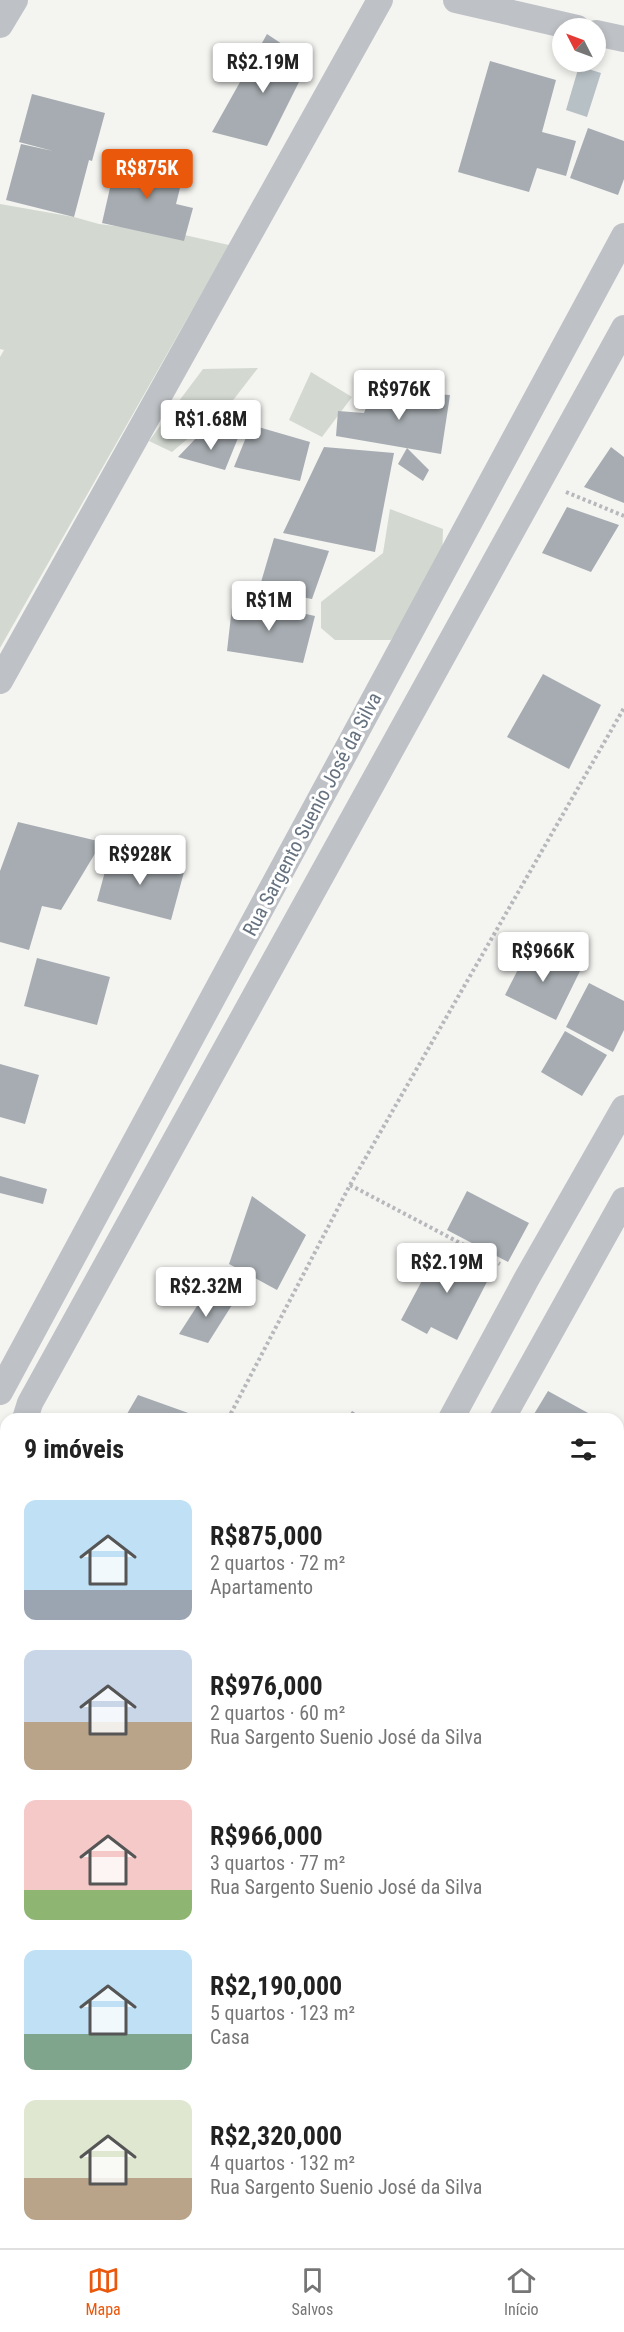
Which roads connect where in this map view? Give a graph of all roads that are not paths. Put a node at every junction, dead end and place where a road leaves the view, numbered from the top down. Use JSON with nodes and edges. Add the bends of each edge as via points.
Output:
{"nodes":[{"id":1,"x":15,"y":0,"type":"edge"},
{"id":2,"x":380,"y":0,"type":"edge"},
{"id":3,"x":456,"y":0,"type":"edge"},
{"id":4,"x":552,"y":22,"type":"edge"},
{"id":5,"x":0,"y":25,"type":"edge"},
{"id":6,"x":606,"y":35,"type":"edge"},
{"id":7,"x":624,"y":39,"type":"edge"},
{"id":8,"x":624,"y":236,"type":"edge"},
{"id":9,"x":624,"y":328,"type":"edge"},
{"id":10,"x":0,"y":681,"type":"edge"},
{"id":11,"x":624,"y":1108,"type":"edge"},
{"id":12,"x":624,"y":1200,"type":"edge"},
{"id":13,"x":0,"y":1392,"type":"edge"},
{"id":14,"x":27,"y":1413,"type":"edge"},
{"id":15,"x":454,"y":1413,"type":"edge"},
{"id":16,"x":505,"y":1413,"type":"edge"}],
"edges":[{"from":1,"to":5,"type":"street"},
{"from":2,"to":10,"type":"street"},
{"from":3,"to":4,"type":"street"},
{"from":6,"to":7,"type":"street"},
{"from":8,"to":13,"type":"street","name":"Rua Sargento Suenio José da Silva"},
{"from":9,"to":14,"type":"street"},
{"from":11,"to":15,"type":"street"},
{"from":12,"to":16,"type":"street"}]}
